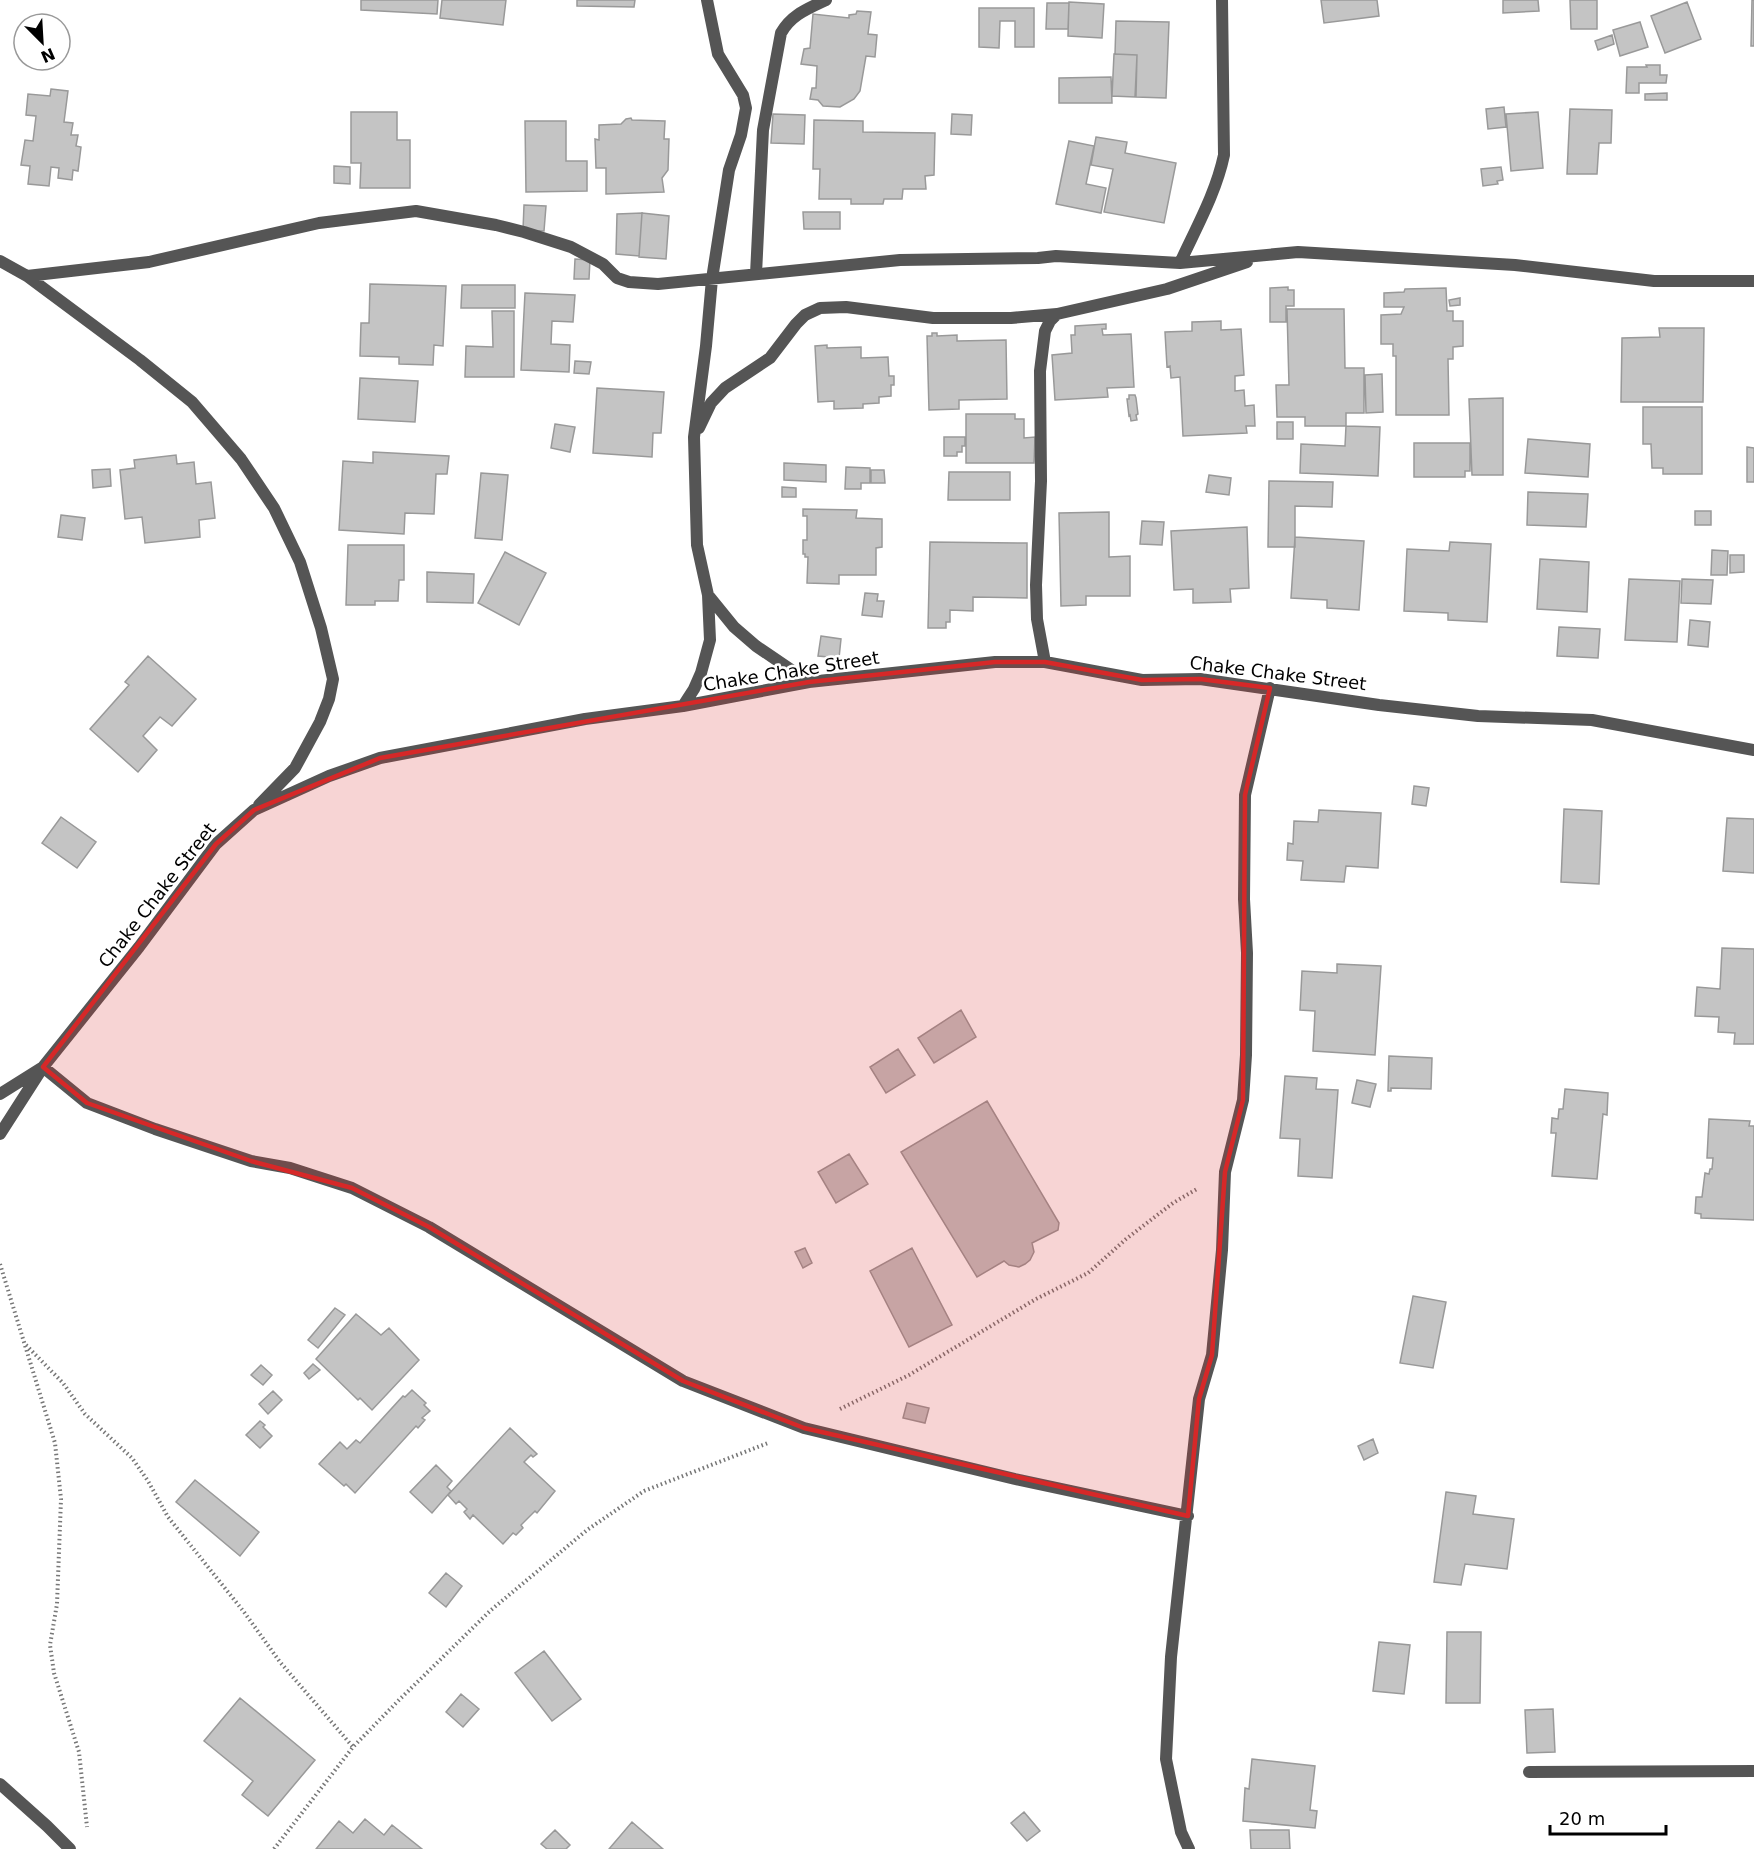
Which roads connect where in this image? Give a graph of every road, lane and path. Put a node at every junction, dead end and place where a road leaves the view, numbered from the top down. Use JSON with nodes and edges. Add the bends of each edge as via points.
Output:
{"nodes":[{"id":1,"x":707,"y":0,"type":"edge"},
{"id":2,"x":826,"y":0,"type":"edge"},
{"id":3,"x":1222,"y":0,"type":"edge"},
{"id":4,"x":745,"y":99,"type":"junction"},
{"id":5,"x":763,"y":130,"type":"junction"},
{"id":6,"x":1266,"y":255,"type":"junction"},
{"id":7,"x":0,"y":261,"type":"edge"},
{"id":8,"x":1180,"y":263,"type":"junction"},
{"id":9,"x":756,"y":274,"type":"junction"},
{"id":10,"x":27,"y":276,"type":"junction"},
{"id":11,"x":712,"y":279,"type":"junction"},
{"id":12,"x":1754,"y":281,"type":"edge"},
{"id":13,"x":1057,"y":314,"type":"junction"},
{"id":14,"x":694,"y":437,"type":"junction"},
{"id":15,"x":708,"y":596,"type":"junction"},
{"id":16,"x":1045,"y":662,"type":"junction"},
{"id":17,"x":809,"y":682,"type":"junction"},
{"id":18,"x":1270,"y":688,"type":"junction"},
{"id":19,"x":683,"y":706,"type":"junction"},
{"id":20,"x":1754,"y":750,"type":"edge"},
{"id":21,"x":254,"y":810,"type":"junction"},
{"id":22,"x":43,"y":1067,"type":"junction"},
{"id":23,"x":0,"y":1094,"type":"edge"},
{"id":24,"x":0,"y":1134,"type":"edge"},
{"id":25,"x":1225,"y":1172,"type":"junction"},
{"id":26,"x":0,"y":1264,"type":"edge"},
{"id":27,"x":26,"y":1345,"type":"junction"},
{"id":28,"x":804,"y":1428,"type":"junction"},
{"id":29,"x":1188,"y":1516,"type":"junction"},
{"id":30,"x":353,"y":1747,"type":"junction"},
{"id":31,"x":1754,"y":1771,"type":"edge"},
{"id":32,"x":1529,"y":1772,"type":"dead end"},
{"id":33,"x":0,"y":1784,"type":"edge"},
{"id":34,"x":88,"y":1832,"type":"dead end"},
{"id":35,"x":70,"y":1849,"type":"edge"},
{"id":36,"x":274,"y":1849,"type":"edge"},
{"id":37,"x":1189,"y":1849,"type":"edge"}],
"edges":[{"from":1,"to":4,"type":"street","via":[[718,54]]},
{"from":2,"to":5,"type":"street","via":[[798,13],[781,33]]},
{"from":3,"to":8,"type":"street","via":[[1224,155],[1209,202]]},
{"from":4,"to":5,"type":"street"},
{"from":4,"to":11,"type":"street"},
{"from":5,"to":9,"type":"street"},
{"from":6,"to":8,"type":"street"},
{"from":6,"to":12,"type":"street","via":[[1298,252],[1515,265],[1654,281]]},
{"from":6,"to":13,"type":"street","via":[[1167,289]]},
{"from":7,"to":10,"type":"street"},
{"from":8,"to":9,"type":"street","via":[[1056,256],[900,260]]},
{"from":9,"to":11,"type":"street"},
{"from":10,"to":11,"type":"street","via":[[149,262],[319,223],[416,211],[496,225],[571,247],[628,282],[658,284]]},
{"from":10,"to":21,"type":"street","via":[[192,402],[242,459],[274,508],[300,562],[333,679],[320,722],[295,768]]},
{"from":11,"to":14,"type":"street"},
{"from":13,"to":14,"type":"street","via":[[933,318],[846,307],[820,308],[796,324],[770,358],[725,388],[711,403]]},
{"from":13,"to":16,"type":"street","via":[[1045,331],[1040,371],[1041,481],[1036,585],[1037,620]]},
{"from":14,"to":15,"type":"street","via":[[697,546]]},
{"from":15,"to":17,"type":"street","via":[[756,646]]},
{"from":15,"to":19,"type":"street","via":[[710,640],[701,673]]},
{"from":16,"to":17,"type":"street","name":"Chake Chake Street","via":[[995,662]]},
{"from":16,"to":18,"type":"street","name":"Chake Chake Street","via":[[1142,680],[1200,679]]},
{"from":17,"to":19,"type":"street","name":"Chake Chake Street"},
{"from":18,"to":20,"type":"street","name":"Chake Chake Street","via":[[1478,716],[1592,720]]},
{"from":18,"to":25,"type":"street","via":[[1245,795],[1244,1100]]},
{"from":19,"to":21,"type":"street","name":"Chake Chake Street","via":[[585,719],[380,758]]},
{"from":21,"to":22,"type":"street","name":"Chake Chake Street","via":[[216,844]]},
{"from":22,"to":23,"type":"street"},
{"from":22,"to":24,"type":"street","name":"Chake Chake Street"},
{"from":22,"to":28,"type":"street","via":[[87,1103],[251,1161],[290,1168],[352,1188],[429,1227],[683,1381]]},
{"from":25,"to":28,"type":"path","via":[[1173,1203],[1088,1273],[1036,1299],[909,1375]]},
{"from":25,"to":29,"type":"street","via":[[1212,1355],[1199,1399]]},
{"from":26,"to":27,"type":"path"},
{"from":27,"to":30,"type":"path","via":[[86,1414],[132,1458],[168,1517],[280,1662]]},
{"from":27,"to":34,"type":"path","via":[[55,1443],[61,1499],[57,1604],[50,1645],[54,1673],[79,1752]]},
{"from":28,"to":29,"type":"street"},
{"from":28,"to":30,"type":"path","via":[[644,1491],[587,1530],[491,1610]]},
{"from":29,"to":37,"type":"street","via":[[1171,1657],[1166,1759],[1181,1832]]},
{"from":30,"to":36,"type":"path"},
{"from":31,"to":32,"type":"street"},
{"from":33,"to":35,"type":"street"}]}
